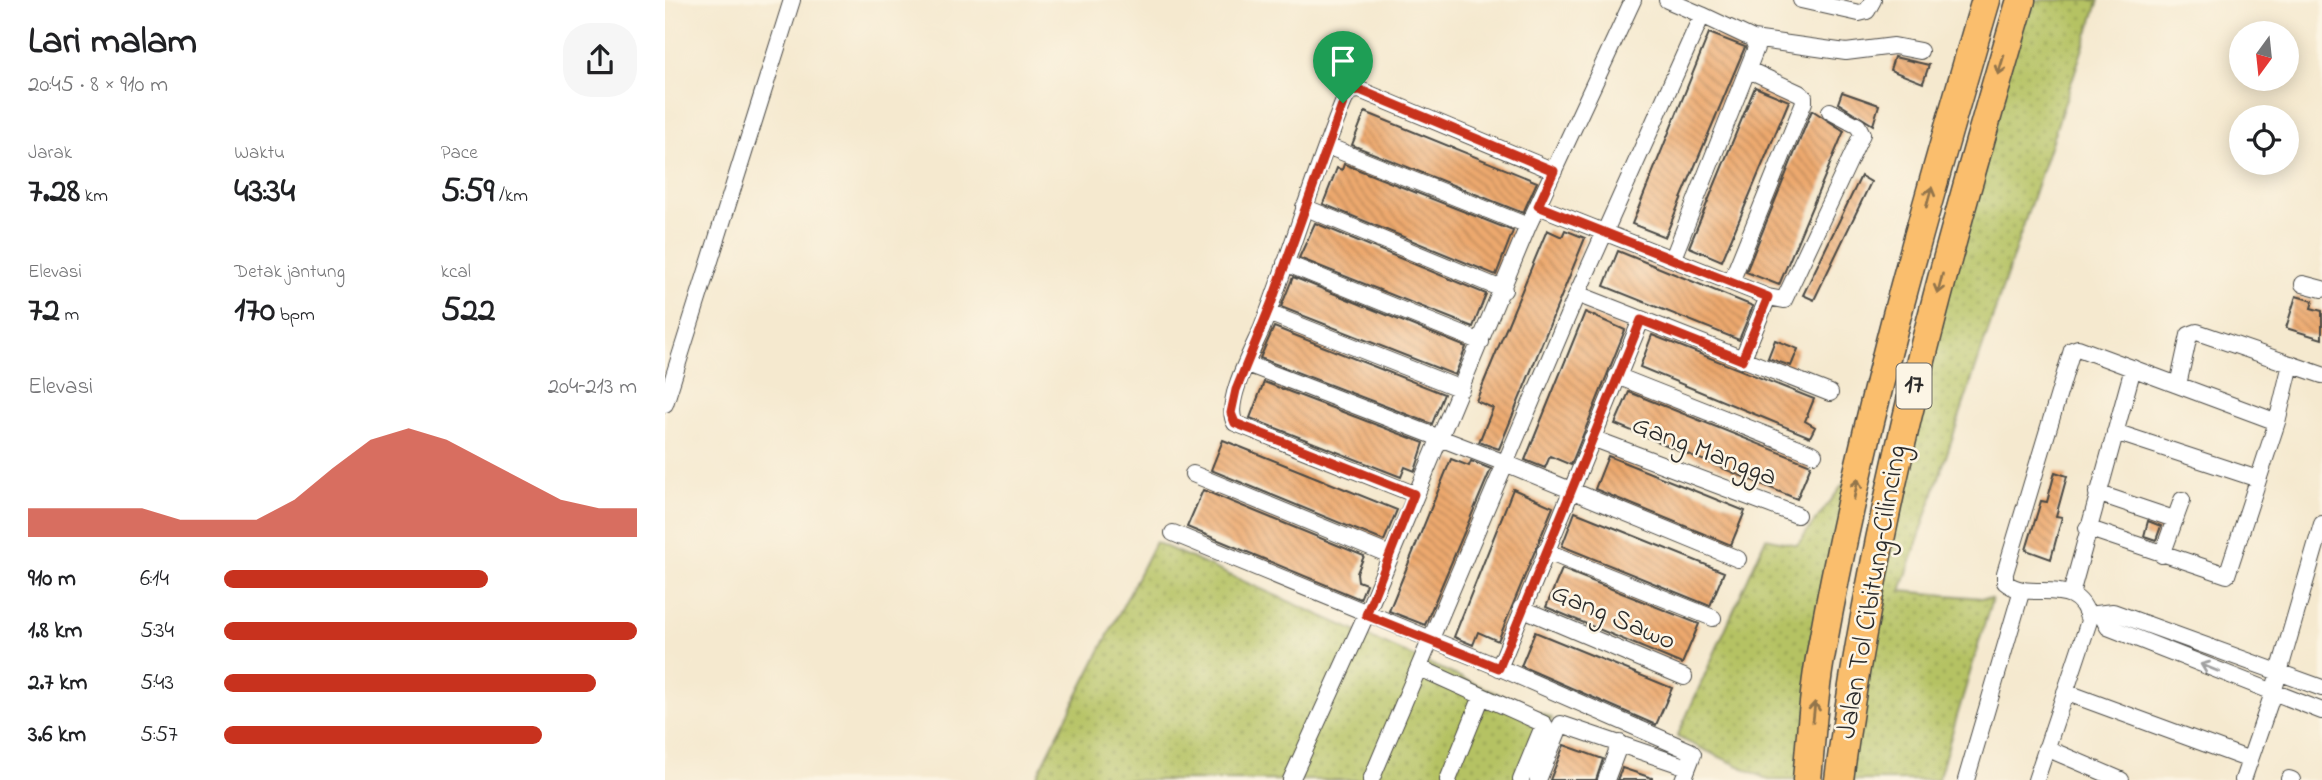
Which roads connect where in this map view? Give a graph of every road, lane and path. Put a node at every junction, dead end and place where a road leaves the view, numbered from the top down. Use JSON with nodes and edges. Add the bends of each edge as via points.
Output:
{"nodes":[{"id":1,"x":792,"y":0,"type":"edge"},
{"id":2,"x":1633,"y":0,"type":"edge"},
{"id":3,"x":1667,"y":0,"type":"edge"},
{"id":4,"x":1802,"y":0,"type":"edge"},
{"id":5,"x":1873,"y":0,"type":"edge"},
{"id":6,"x":1986,"y":0,"type":"edge"},
{"id":7,"x":2021,"y":0,"type":"edge"},
{"id":8,"x":1702,"y":15,"type":"junction"},
{"id":9,"x":1753,"y":39,"type":"junction"},
{"id":10,"x":1920,"y":51,"type":"dead end"},
{"id":11,"x":1749,"y":70,"type":"junction"},
{"id":12,"x":1830,"y":111,"type":"dead end"},
{"id":13,"x":1327,"y":146,"type":"junction"},
{"id":14,"x":1554,"y":171,"type":"junction"},
{"id":15,"x":1538,"y":206,"type":"junction"},
{"id":16,"x":1304,"y":208,"type":"junction"},
{"id":17,"x":1528,"y":226,"type":"junction"},
{"id":18,"x":1607,"y":232,"type":"junction"},
{"id":19,"x":1673,"y":258,"type":"junction"},
{"id":20,"x":1285,"y":264,"type":"junction"},
{"id":21,"x":1731,"y":282,"type":"junction"},
{"id":22,"x":2303,"y":284,"type":"dead end"},
{"id":23,"x":2322,"y":289,"type":"edge"},
{"id":24,"x":1504,"y":290,"type":"junction"},
{"id":25,"x":1577,"y":293,"type":"junction"},
{"id":26,"x":1768,"y":297,"type":"junction"},
{"id":27,"x":1268,"y":313,"type":"junction"},
{"id":28,"x":1641,"y":320,"type":"junction"},
{"id":29,"x":1481,"y":342,"type":"junction"},
{"id":30,"x":1742,"y":360,"type":"junction"},
{"id":31,"x":1247,"y":364,"type":"junction"},
{"id":32,"x":2291,"y":365,"type":"junction"},
{"id":33,"x":2133,"y":368,"type":"junction"},
{"id":34,"x":2322,"y":375,"type":"edge"},
{"id":35,"x":1617,"y":376,"type":"junction"},
{"id":36,"x":2178,"y":385,"type":"junction"},
{"id":37,"x":1461,"y":389,"type":"junction"},
{"id":38,"x":1830,"y":393,"type":"dead end"},
{"id":39,"x":665,"y":404,"type":"edge"},
{"id":40,"x":2277,"y":422,"type":"junction"},
{"id":41,"x":2115,"y":432,"type":"junction"},
{"id":42,"x":1439,"y":438,"type":"junction"},
{"id":43,"x":1592,"y":438,"type":"junction"},
{"id":44,"x":1814,"y":454,"type":"dead end"},
{"id":45,"x":1505,"y":463,"type":"junction"},
{"id":46,"x":1193,"y":474,"type":"dead end"},
{"id":47,"x":2258,"y":479,"type":"junction"},
{"id":48,"x":1570,"y":490,"type":"junction"},
{"id":49,"x":2097,"y":493,"type":"junction"},
{"id":50,"x":1414,"y":494,"type":"junction"},
{"id":51,"x":2182,"y":500,"type":"dead end"},
{"id":52,"x":1797,"y":515,"type":"dead end"},
{"id":53,"x":2174,"y":519,"type":"junction"},
{"id":54,"x":2322,"y":524,"type":"edge"},
{"id":55,"x":2087,"y":528,"type":"junction"},
{"id":56,"x":1173,"y":533,"type":"dead end"},
{"id":57,"x":1545,"y":551,"type":"junction"},
{"id":58,"x":1390,"y":555,"type":"junction"},
{"id":59,"x":2162,"y":555,"type":"junction"},
{"id":60,"x":1738,"y":559,"type":"dead end"},
{"id":61,"x":2021,"y":593,"type":"junction"},
{"id":62,"x":2071,"y":594,"type":"junction"},
{"id":63,"x":1521,"y":608,"type":"junction"},
{"id":64,"x":1366,"y":615,"type":"junction"},
{"id":65,"x":2094,"y":615,"type":"junction"},
{"id":66,"x":1713,"y":618,"type":"dead end"},
{"id":67,"x":1431,"y":639,"type":"junction"},
{"id":68,"x":1420,"y":668,"type":"junction"},
{"id":69,"x":1499,"y":668,"type":"junction"},
{"id":70,"x":2279,"y":671,"type":"junction"},
{"id":71,"x":1684,"y":677,"type":"dead end"},
{"id":72,"x":2322,"y":688,"type":"edge"},
{"id":73,"x":2065,"y":692,"type":"junction"},
{"id":74,"x":2273,"y":694,"type":"junction"},
{"id":75,"x":1482,"y":696,"type":"junction"},
{"id":76,"x":2322,"y":711,"type":"edge"},
{"id":77,"x":1620,"y":743,"type":"junction"},
{"id":78,"x":2046,"y":748,"type":"junction"},
{"id":79,"x":2251,"y":760,"type":"junction"},
{"id":80,"x":1685,"y":773,"type":"edge"},
{"id":81,"x":1291,"y":780,"type":"edge"},
{"id":82,"x":1371,"y":780,"type":"edge"},
{"id":83,"x":1448,"y":780,"type":"edge"},
{"id":84,"x":1521,"y":780,"type":"edge"},
{"id":85,"x":1538,"y":780,"type":"edge"},
{"id":86,"x":1606,"y":780,"type":"edge"},
{"id":87,"x":1807,"y":780,"type":"edge"},
{"id":88,"x":1839,"y":780,"type":"edge"},
{"id":89,"x":1966,"y":780,"type":"edge"},
{"id":90,"x":2036,"y":780,"type":"edge"},
{"id":91,"x":2121,"y":780,"type":"edge"},
{"id":92,"x":2243,"y":780,"type":"edge"}],
"edges":[{"from":1,"to":39,"type":"street"},
{"from":2,"to":14,"type":"street"},
{"from":3,"to":8,"type":"street"},
{"from":4,"to":5,"type":"street","via":[[1863,13]]},
{"from":87,"to":6,"type":"highway","name":"Jalan Tol Cibitung–Cilincing","number":"17","one_way":true,"via":[[1820,655],[1872,417],[1930,190]]},
{"from":7,"to":88,"type":"highway","name":"Jalan Tol Cibitung–Cilincing","number":"17","one_way":true,"via":[[1964,190],[1904,424],[1855,662]]},
{"from":8,"to":9,"type":"street"},
{"from":8,"to":18,"type":"street"},
{"from":9,"to":10,"type":"street","via":[[1846,52],[1894,46]]},
{"from":9,"to":11,"type":"street","via":[[1756,48]]},
{"from":11,"to":19,"type":"street"},
{"from":11,"to":21,"type":"street","via":[[1799,93],[1804,102]]},
{"from":12,"to":26,"type":"street","via":[[1858,126],[1862,134],[1787,298]]},
{"from":13,"to":14,"type":"street","via":[[1353,89]]},
{"from":13,"to":16,"type":"street"},
{"from":13,"to":17,"type":"street"},
{"from":14,"to":15,"type":"street"},
{"from":15,"to":17,"type":"street"},
{"from":15,"to":18,"type":"street"},
{"from":16,"to":20,"type":"street"},
{"from":16,"to":24,"type":"street"},
{"from":17,"to":24,"type":"street"},
{"from":18,"to":19,"type":"street"},
{"from":18,"to":25,"type":"street"},
{"from":19,"to":21,"type":"street"},
{"from":20,"to":27,"type":"street"},
{"from":20,"to":29,"type":"street"},
{"from":21,"to":26,"type":"street"},
{"from":22,"to":23,"type":"street"},
{"from":24,"to":29,"type":"street"},
{"from":25,"to":28,"type":"street"},
{"from":25,"to":45,"type":"street"},
{"from":26,"to":30,"type":"street"},
{"from":27,"to":31,"type":"street"},
{"from":27,"to":37,"type":"street"},
{"from":28,"to":30,"type":"street"},
{"from":28,"to":35,"type":"street"},
{"from":29,"to":37,"type":"street"},
{"from":30,"to":38,"type":"street"},
{"from":31,"to":42,"type":"street"},
{"from":31,"to":50,"type":"street","via":[[1231,407],[1235,423]]},
{"from":32,"to":34,"type":"street"},
{"from":32,"to":36,"type":"street","via":[[2193,332]]},
{"from":32,"to":40,"type":"street"},
{"from":33,"to":36,"type":"street"},
{"from":33,"to":41,"type":"street"},
{"from":33,"to":61,"type":"street","via":[[2078,348],[2070,354],[2005,573],[2005,582]]},
{"from":35,"to":43,"type":"street"},
{"from":35,"to":44,"type":"street"},
{"from":36,"to":40,"type":"street"},
{"from":37,"to":42,"type":"street"},
{"from":40,"to":47,"type":"street"},
{"from":41,"to":47,"type":"street"},
{"from":41,"to":49,"type":"street"},
{"from":42,"to":45,"type":"street"},
{"from":42,"to":50,"type":"street"},
{"from":43,"to":48,"type":"street"},
{"from":43,"to":52,"type":"street","name":"Gang Mangga"},
{"from":45,"to":48,"type":"street"},
{"from":45,"to":67,"type":"street"},
{"from":46,"to":58,"type":"street"},
{"from":47,"to":59,"type":"street","via":[[2227,575]]},
{"from":48,"to":57,"type":"street"},
{"from":48,"to":60,"type":"street"},
{"from":49,"to":53,"type":"street"},
{"from":49,"to":55,"type":"street"},
{"from":50,"to":58,"type":"street"},
{"from":51,"to":53,"type":"street"},
{"from":53,"to":59,"type":"street"},
{"from":54,"to":70,"type":"street"},
{"from":55,"to":59,"type":"street"},
{"from":55,"to":62,"type":"street"},
{"from":56,"to":64,"type":"street"},
{"from":57,"to":63,"type":"street"},
{"from":57,"to":66,"type":"street"},
{"from":58,"to":64,"type":"street"},
{"from":61,"to":62,"type":"street","via":[[2047,590]]},
{"from":61,"to":89,"type":"street"},
{"from":62,"to":65,"type":"street"},
{"from":63,"to":69,"type":"street"},
{"from":63,"to":71,"type":"street","name":"Gang Sawo"},
{"from":64,"to":67,"type":"street"},
{"from":64,"to":81,"type":"street"},
{"from":65,"to":70,"type":"street","via":[[2113,612]]},
{"from":65,"to":73,"type":"street"},
{"from":74,"to":65,"type":"street","one_way":true,"via":[[2108,627]]},
{"from":67,"to":68,"type":"street"},
{"from":67,"to":69,"type":"street"},
{"from":68,"to":75,"type":"street"},
{"from":68,"to":82,"type":"street"},
{"from":69,"to":80,"type":"street","via":[[1691,751]]},
{"from":70,"to":72,"type":"street"},
{"from":70,"to":74,"type":"street"},
{"from":73,"to":78,"type":"street"},
{"from":73,"to":79,"type":"street"},
{"from":74,"to":76,"type":"street"},
{"from":74,"to":79,"type":"street"},
{"from":75,"to":83,"type":"street"},
{"from":75,"to":84,"type":"street","via":[[1544,724]]},
{"from":77,"to":80,"type":"street"},
{"from":77,"to":85,"type":"street","via":[[1561,724]]},
{"from":77,"to":86,"type":"street"},
{"from":78,"to":90,"type":"street"},
{"from":78,"to":91,"type":"street"},
{"from":79,"to":92,"type":"street"}]}
